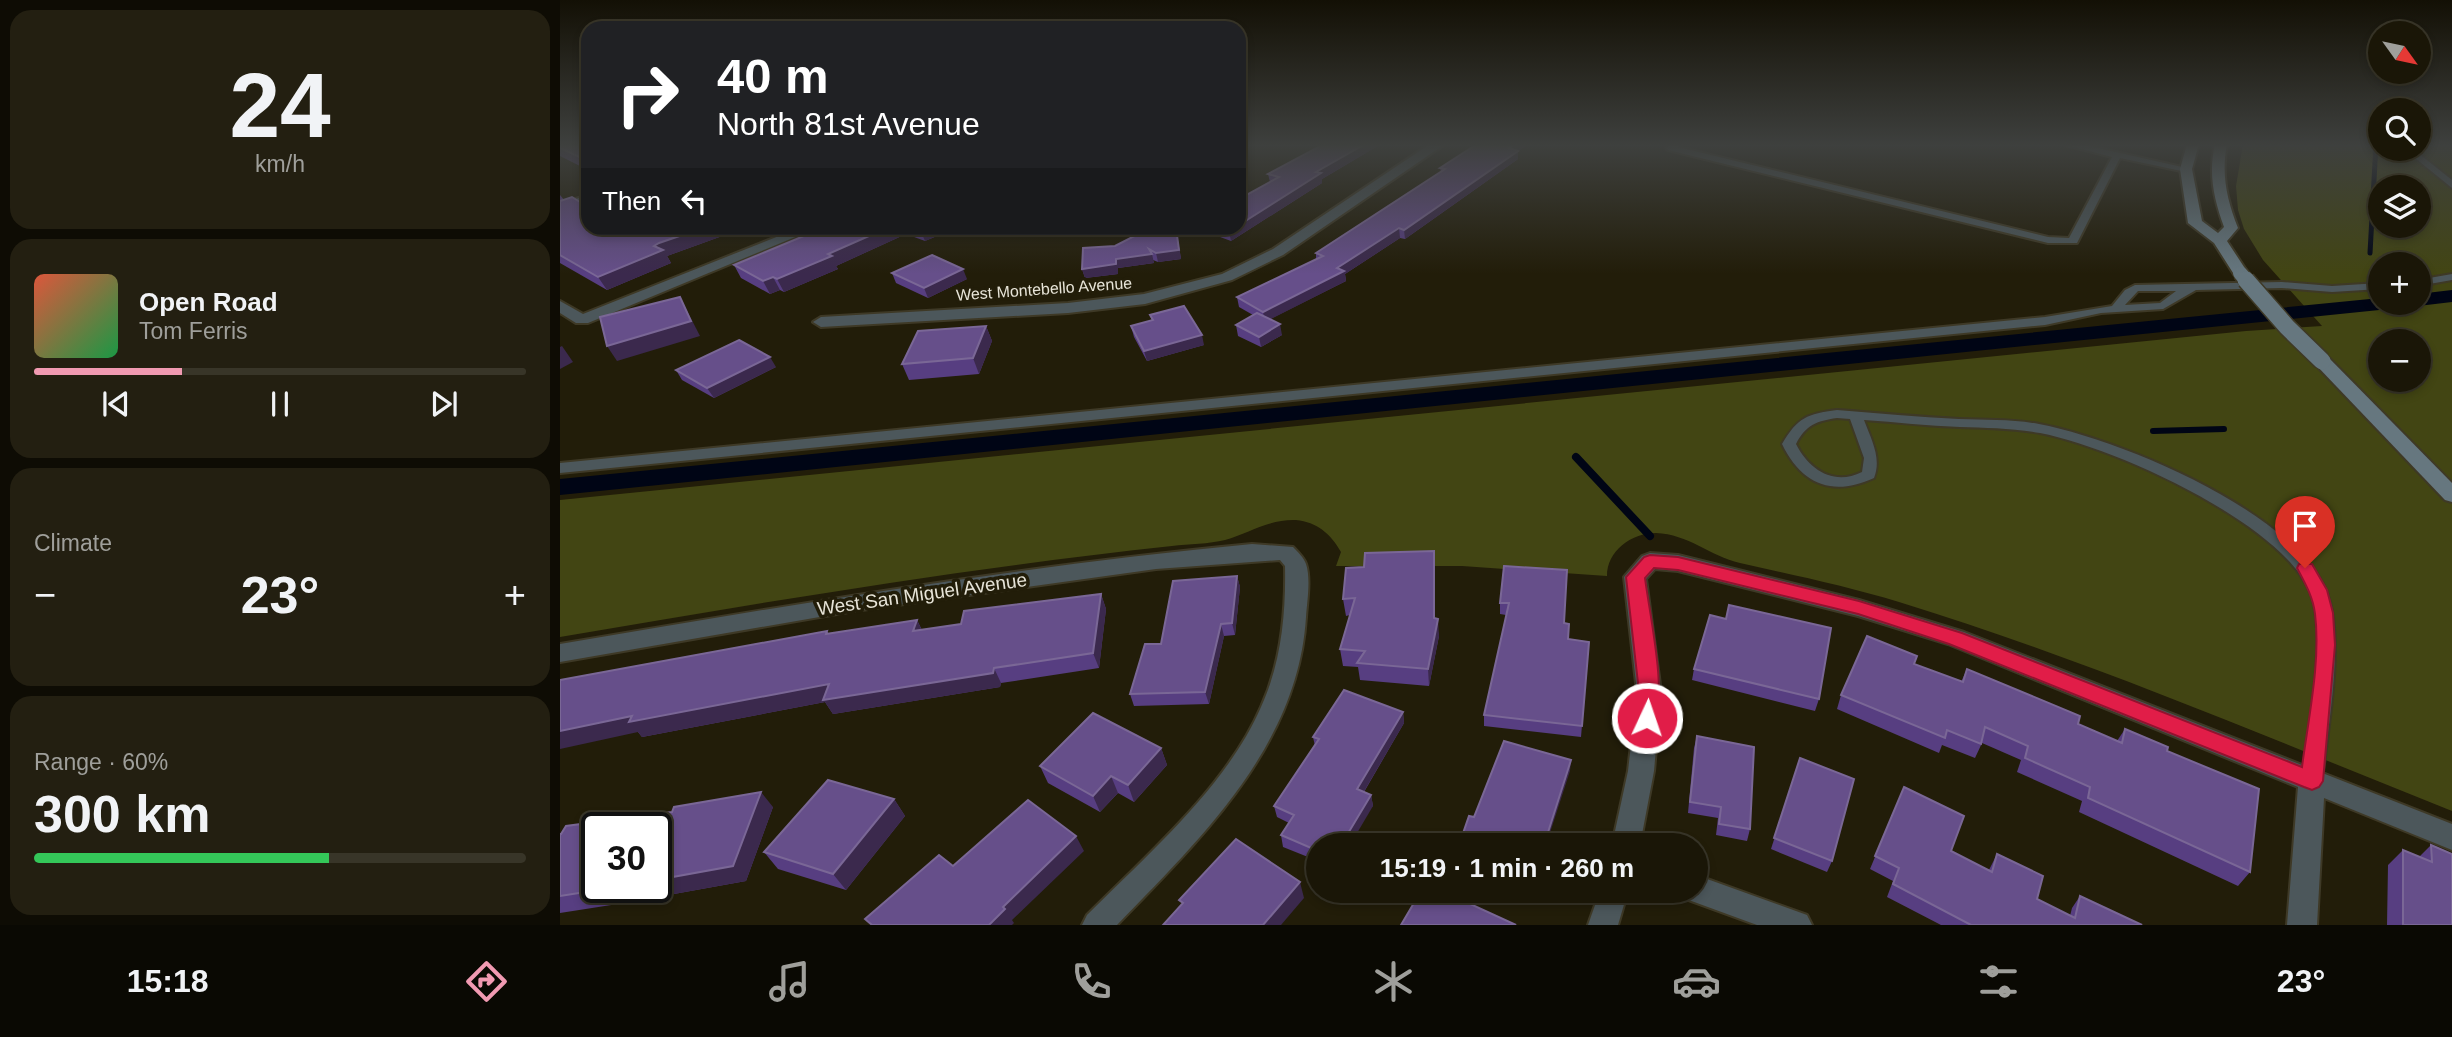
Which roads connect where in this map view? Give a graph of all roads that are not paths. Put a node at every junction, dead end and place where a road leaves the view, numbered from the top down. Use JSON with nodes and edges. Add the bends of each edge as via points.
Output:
{"nodes":[{"id":1,"x":1375,"y":187,"type":"edge"},
{"id":2,"x":1831,"y":187,"type":"edge"},
{"id":3,"x":2101,"y":187,"type":"edge"},
{"id":4,"x":2189,"y":187,"type":"edge"},
{"id":5,"x":2218,"y":187,"type":"edge"},
{"id":6,"x":581,"y":202,"type":"edge"},
{"id":7,"x":560,"y":209,"type":"edge"},
{"id":8,"x":793,"y":235,"type":"edge"},
{"id":9,"x":2219,"y":240,"type":"junction"},
{"id":10,"x":2452,"y":277,"type":"edge"},
{"id":11,"x":2431,"y":281,"type":"edge"},
{"id":12,"x":2194,"y":287,"type":"junction"},
{"id":13,"x":2368,"y":287,"type":"edge"},
{"id":14,"x":560,"y":306,"type":"edge"},
{"id":15,"x":2115,"y":309,"type":"junction"},
{"id":16,"x":821,"y":321,"type":"dead end"},
{"id":17,"x":1856,"y":415,"type":"junction"},
{"id":18,"x":560,"y":468,"type":"edge"},
{"id":19,"x":2452,"y":495,"type":"edge"},
{"id":20,"x":560,"y":653,"type":"edge"},
{"id":21,"x":2312,"y":781,"type":"junction"},
{"id":22,"x":1628,"y":833,"type":"edge"},
{"id":23,"x":2452,"y":837,"type":"edge"},
{"id":24,"x":1708,"y":893,"type":"edge"},
{"id":25,"x":1610,"y":903,"type":"edge"},
{"id":26,"x":1097,"y":925,"type":"edge"},
{"id":27,"x":1603,"y":925,"type":"edge"},
{"id":28,"x":1797,"y":925,"type":"edge"},
{"id":29,"x":2302,"y":925,"type":"edge"}],
"edges":[{"from":1,"to":16,"type":"street","name":"West Montebello Avenue","via":[[1278,252],[1227,277],[1145,299],[1068,308]]},
{"from":2,"to":3,"type":"lane","via":[[2048,240],[2073,241]]},
{"from":4,"to":9,"type":"main road","via":[[2195,223]]},
{"from":5,"to":9,"type":"main road","via":[[2231,228]]},
{"from":6,"to":7,"type":"street"},
{"from":8,"to":14,"type":"street","via":[[582,320]]},
{"from":9,"to":19,"type":"main road","bridge":true,"via":[[2240,274]]},
{"from":10,"to":11,"type":"lane"},
{"from":12,"to":13,"type":"lane"},
{"from":12,"to":15,"type":"lane","via":[[2164,306]]},
{"from":12,"to":15,"type":"lane","via":[[2136,288]]},
{"from":15,"to":18,"type":"lane","via":[[1941,332]]},
{"from":17,"to":17,"type":"lane","via":[[1811,418],[1799,425],[1789,444],[1796,462],[1827,481],[1850,484],[1870,475],[1871,458]]},
{"from":17,"to":21,"type":"lane","via":[[2039,428],[2091,441],[2137,458],[2256,524],[2282,544],[2305,568],[2324,613]]},
{"from":20,"to":26,"type":"street","name":"West San Miguel Avenue","via":[[882,599],[1156,561],[1286,552],[1296,565],[1292,642],[1285,678],[1267,720],[1205,813]]},
{"from":21,"to":22,"type":"street","via":[[1956,638],[1859,608],[1678,563],[1650,561],[1635,577],[1649,692]]},
{"from":21,"to":23,"type":"street"},
{"from":21,"to":29,"type":"street"},
{"from":24,"to":28,"type":"street"},
{"from":25,"to":27,"type":"street"}]}
